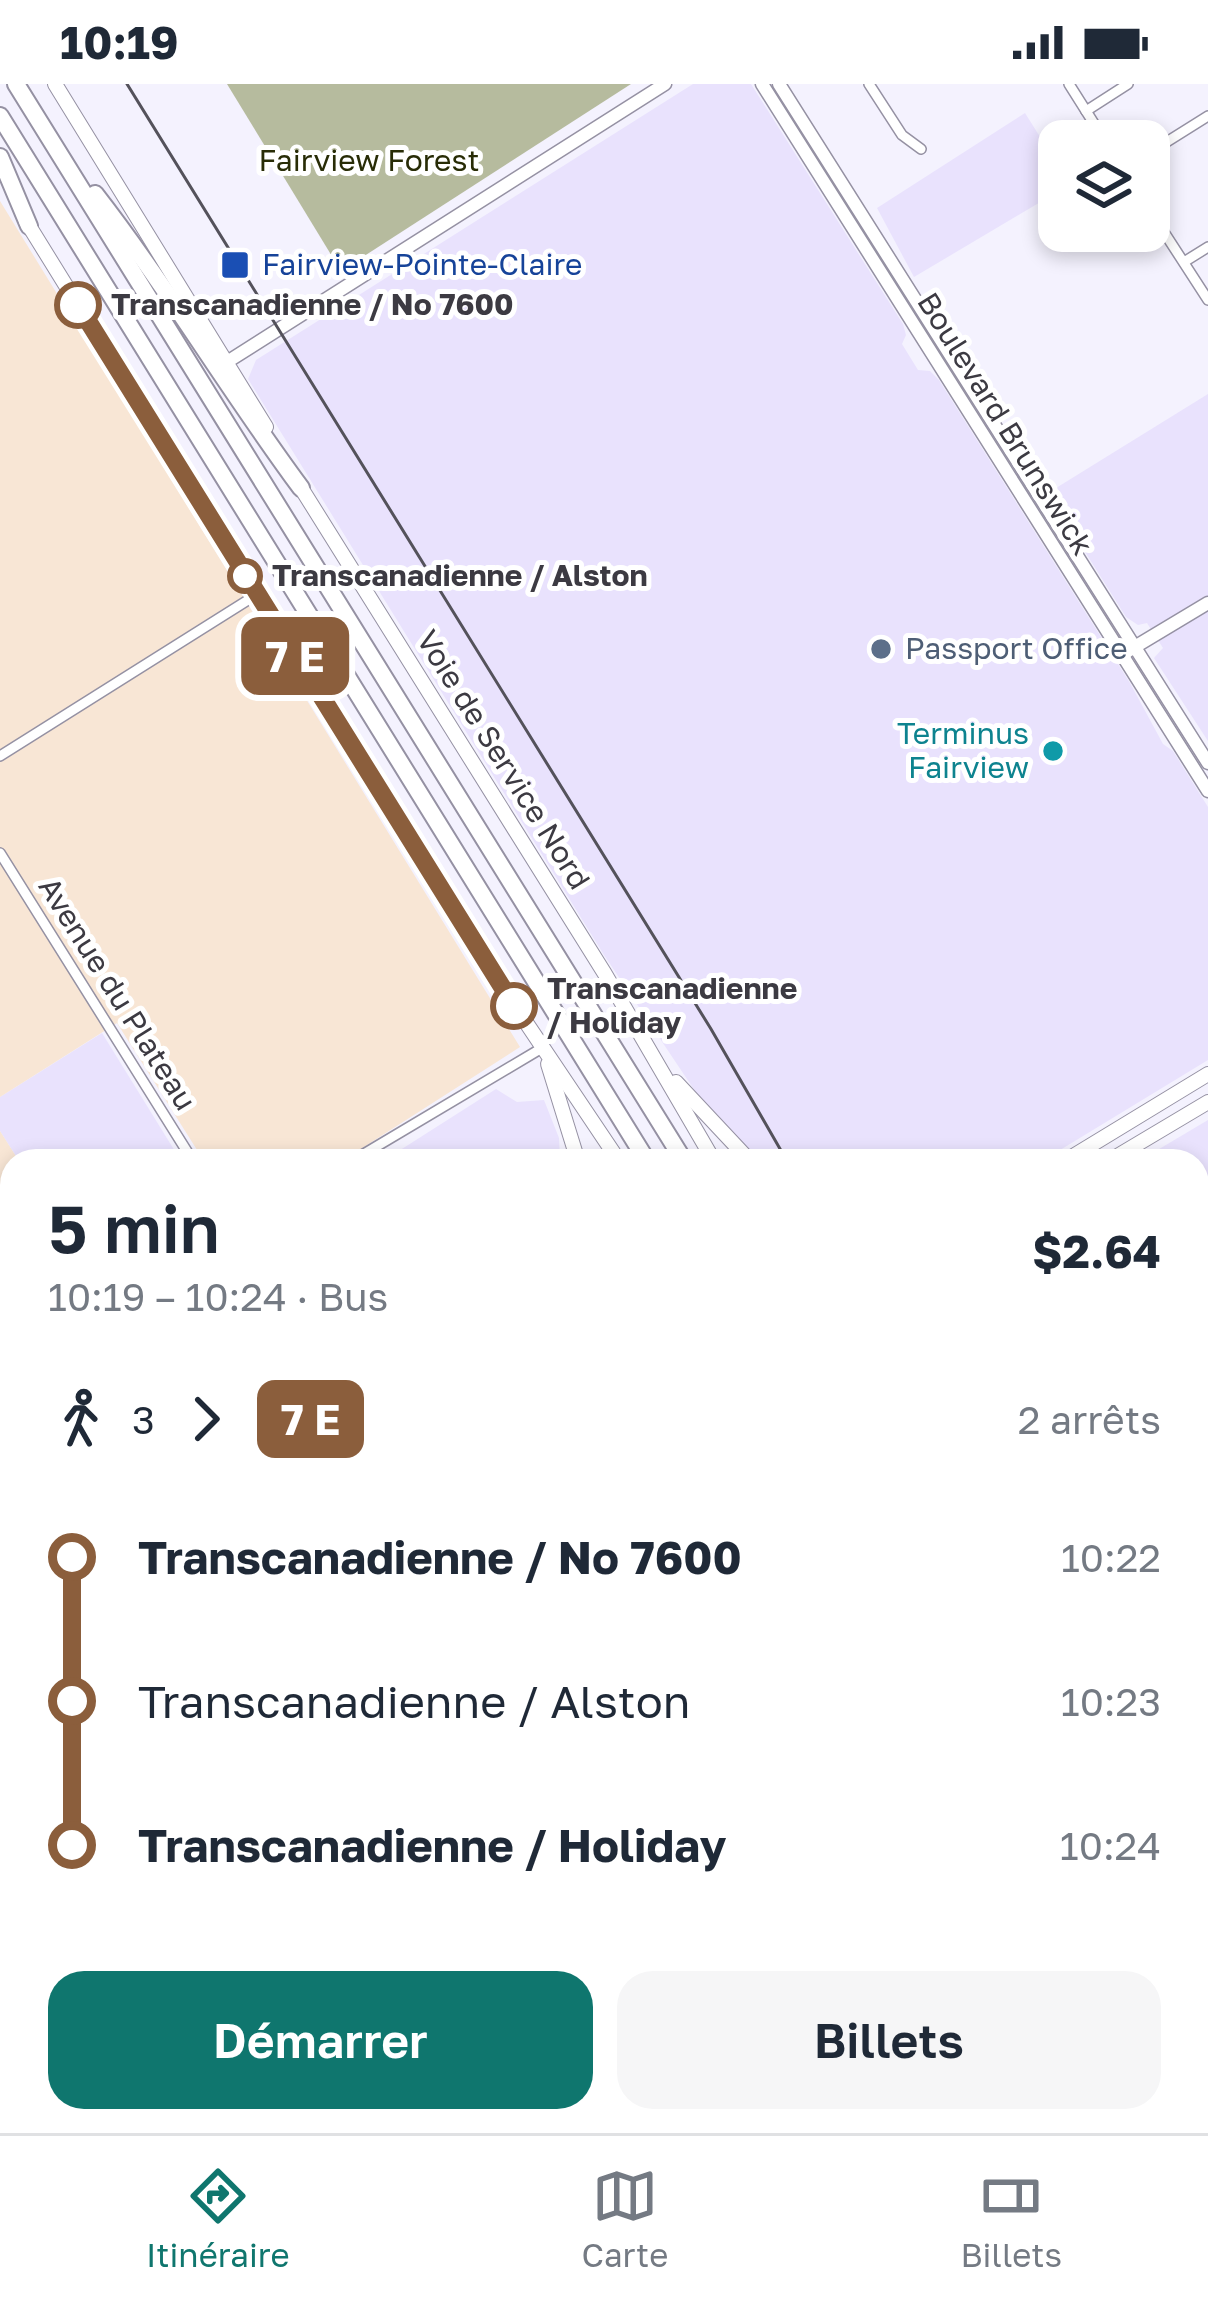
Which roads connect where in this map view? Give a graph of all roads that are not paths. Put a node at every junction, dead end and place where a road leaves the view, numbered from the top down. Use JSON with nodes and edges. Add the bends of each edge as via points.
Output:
{"nodes":[{"id":1,"x":16,"y":84,"type":"edge"},
{"id":2,"x":56,"y":84,"type":"edge"},
{"id":3,"x":665,"y":84,"type":"edge"},
{"id":4,"x":762,"y":84,"type":"edge"},
{"id":5,"x":779,"y":84,"type":"edge"},
{"id":6,"x":868,"y":84,"type":"edge"},
{"id":7,"x":1069,"y":84,"type":"edge"},
{"id":8,"x":1128,"y":84,"type":"edge"},
{"id":9,"x":1086,"y":111,"type":"junction"},
{"id":10,"x":0,"y":116,"type":"edge"},
{"id":11,"x":1208,"y":116,"type":"edge"},
{"id":12,"x":1092,"y":120,"type":"edge"},
{"id":13,"x":42,"y":127,"type":"junction"},
{"id":14,"x":1170,"y":140,"type":"edge"},
{"id":15,"x":921,"y":149,"type":"dead end"},
{"id":16,"x":0,"y":157,"type":"edge"},
{"id":17,"x":0,"y":180,"type":"edge"},
{"id":18,"x":29,"y":226,"type":"junction"},
{"id":19,"x":1170,"y":241,"type":"edge"},
{"id":20,"x":1208,"y":247,"type":"edge"},
{"id":21,"x":1184,"y":262,"type":"junction"},
{"id":22,"x":1208,"y":300,"type":"edge"},
{"id":23,"x":227,"y":362,"type":"junction"},
{"id":24,"x":301,"y":488,"type":"junction"},
{"id":25,"x":256,"y":595,"type":"junction"},
{"id":26,"x":1208,"y":603,"type":"edge"},
{"id":27,"x":1129,"y":651,"type":"junction"},
{"id":28,"x":0,"y":756,"type":"edge"},
{"id":29,"x":1208,"y":763,"type":"edge"},
{"id":30,"x":1208,"y":791,"type":"edge"},
{"id":31,"x":0,"y":853,"type":"edge"},
{"id":32,"x":542,"y":1048,"type":"junction"},
{"id":33,"x":660,"y":1066,"type":"junction"},
{"id":34,"x":1208,"y":1074,"type":"edge"},
{"id":35,"x":1208,"y":1102,"type":"edge"},
{"id":36,"x":185,"y":1149,"type":"edge"},
{"id":37,"x":372,"y":1149,"type":"edge"},
{"id":38,"x":575,"y":1149,"type":"edge"},
{"id":39,"x":611,"y":1149,"type":"edge"},
{"id":40,"x":640,"y":1149,"type":"edge"},
{"id":41,"x":677,"y":1149,"type":"edge"},
{"id":42,"x":707,"y":1149,"type":"edge"},
{"id":43,"x":739,"y":1149,"type":"edge"},
{"id":44,"x":1085,"y":1149,"type":"edge"},
{"id":45,"x":1129,"y":1149,"type":"edge"}],
"edges":[{"from":1,"to":13,"type":"highway"},
{"from":2,"to":23,"type":"main road","name":"Voie de Service Nord"},
{"from":3,"to":23,"type":"street"},
{"from":4,"to":27,"type":"street","name":"Boulevard Brunswick"},
{"from":5,"to":27,"type":"street","name":"Boulevard Brunswick"},
{"from":6,"to":15,"type":"street"},
{"from":7,"to":9,"type":"street"},
{"from":8,"to":9,"type":"street"},
{"from":9,"to":12,"type":"street"},
{"from":10,"to":40,"type":"highway"},
{"from":11,"to":14,"type":"street"},
{"from":13,"to":24,"type":"highway","via":[[144,258]]},
{"from":13,"to":41,"type":"highway"},
{"from":16,"to":18,"type":"highway"},
{"from":17,"to":18,"type":"main road"},
{"from":18,"to":25,"type":"main road"},
{"from":19,"to":21,"type":"street"},
{"from":20,"to":21,"type":"street"},
{"from":21,"to":22,"type":"street"},
{"from":23,"to":24,"type":"main road","name":"Voie de Service Nord"},
{"from":24,"to":33,"type":"main road","name":"Voie de Service Nord"},
{"from":25,"to":28,"type":"street"},
{"from":25,"to":32,"type":"main road"},
{"from":26,"to":27,"type":"street"},
{"from":27,"to":29,"type":"street","name":"Boulevard Brunswick"},
{"from":27,"to":30,"type":"street","name":"Boulevard Brunswick"},
{"from":31,"to":36,"type":"street","name":"Avenue du Plateau"},
{"from":32,"to":37,"type":"street"},
{"from":32,"to":38,"type":"main road"},
{"from":32,"to":39,"type":"main road"},
{"from":33,"to":42,"type":"main road"},
{"from":33,"to":43,"type":"main road"},
{"from":34,"to":44,"type":"main road"},
{"from":35,"to":45,"type":"main road"}]}
